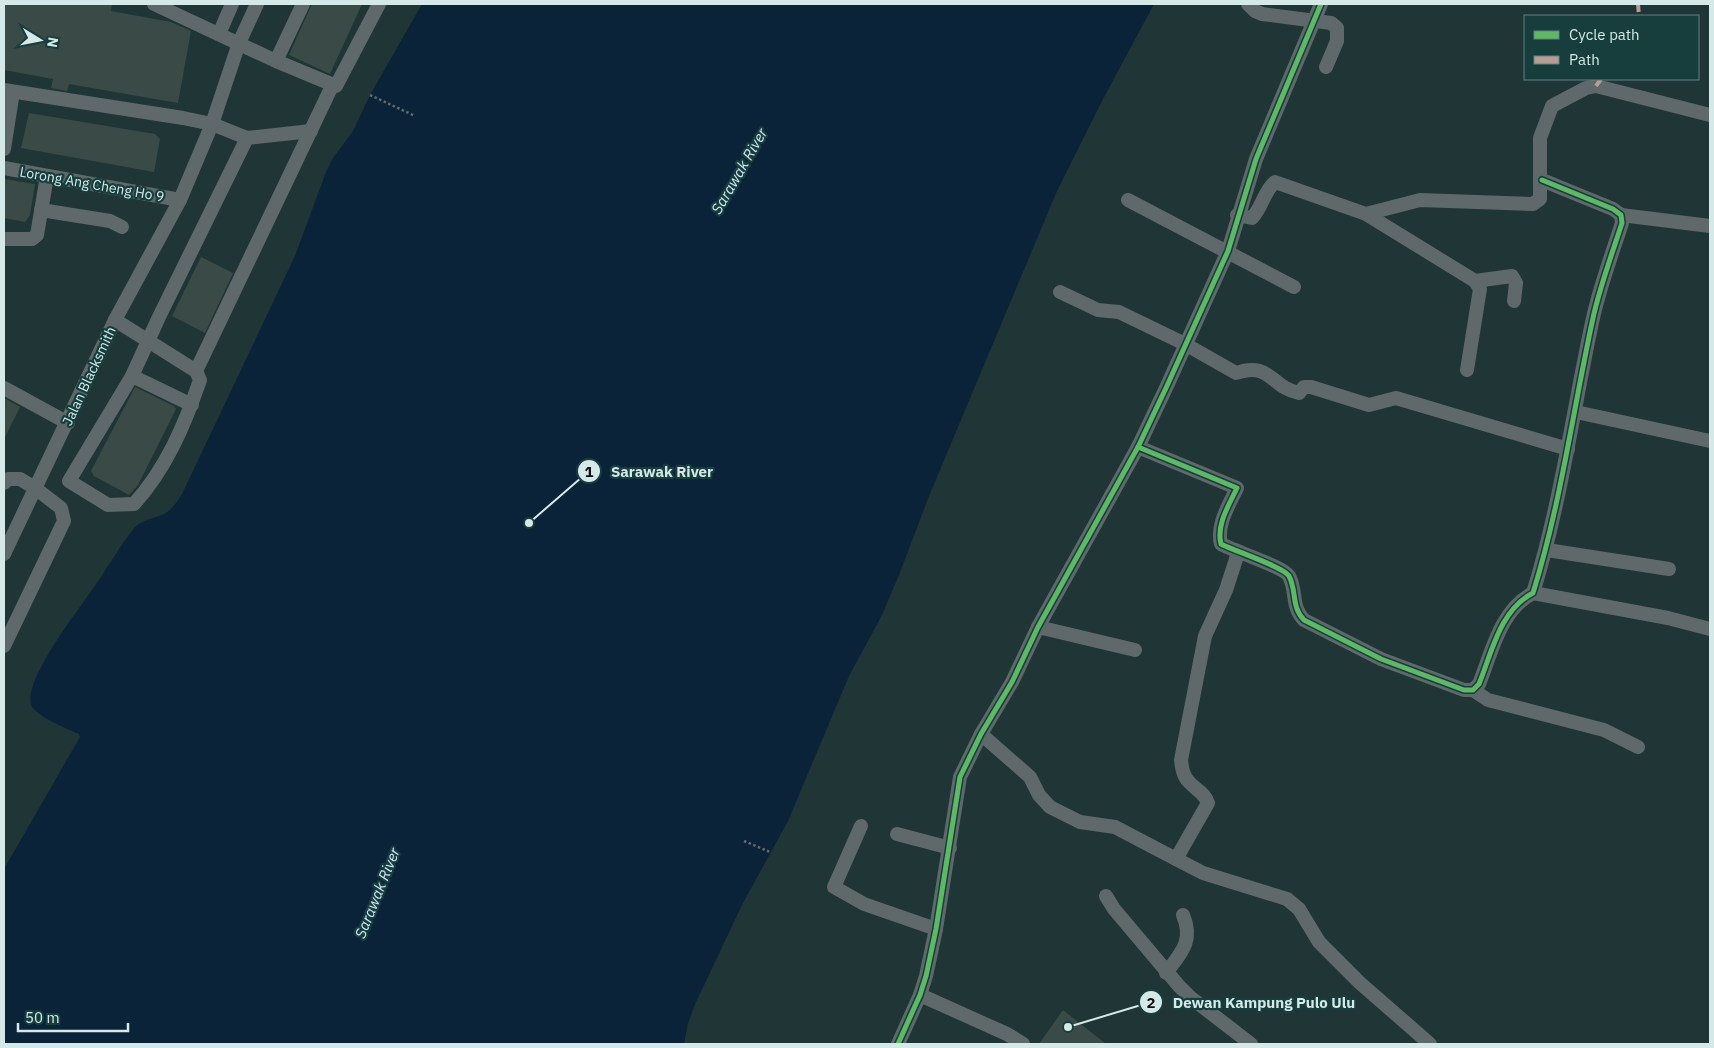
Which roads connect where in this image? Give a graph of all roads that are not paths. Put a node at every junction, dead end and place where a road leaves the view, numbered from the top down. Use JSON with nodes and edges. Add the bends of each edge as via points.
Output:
{"nodes":[{"id":1,"x":154,"y":4,"type":"edge"},
{"id":2,"x":232,"y":4,"type":"edge"},
{"id":3,"x":257,"y":4,"type":"edge"},
{"id":4,"x":303,"y":4,"type":"edge"},
{"id":5,"x":379,"y":4,"type":"edge"},
{"id":6,"x":1248,"y":4,"type":"edge"},
{"id":7,"x":1321,"y":4,"type":"edge"},
{"id":8,"x":1312,"y":22,"type":"junction"},
{"id":9,"x":219,"y":34,"type":"junction"},
{"id":10,"x":239,"y":43,"type":"junction"},
{"id":11,"x":276,"y":61,"type":"junction"},
{"id":12,"x":1326,"y":67,"type":"dead end"},
{"id":13,"x":332,"y":86,"type":"junction"},
{"id":14,"x":9,"y":91,"type":"edge"},
{"id":15,"x":1710,"y":115,"type":"edge"},
{"id":16,"x":212,"y":124,"type":"junction"},
{"id":17,"x":311,"y":131,"type":"junction"},
{"id":18,"x":247,"y":138,"type":"junction"},
{"id":19,"x":4,"y":149,"type":"edge"},
{"id":20,"x":4,"y":168,"type":"edge"},
{"id":21,"x":47,"y":176,"type":"junction"},
{"id":22,"x":1542,"y":180,"type":"junction"},
{"id":23,"x":180,"y":200,"type":"junction"},
{"id":24,"x":1128,"y":200,"type":"dead end"},
{"id":25,"x":41,"y":210,"type":"junction"},
{"id":26,"x":1366,"y":214,"type":"junction"},
{"id":27,"x":1620,"y":215,"type":"junction"},
{"id":28,"x":1237,"y":216,"type":"junction"},
{"id":29,"x":1710,"y":226,"type":"edge"},
{"id":30,"x":122,"y":227,"type":"dead end"},
{"id":31,"x":4,"y":240,"type":"edge"},
{"id":32,"x":1228,"y":251,"type":"junction"},
{"id":33,"x":1475,"y":281,"type":"junction"},
{"id":34,"x":1294,"y":287,"type":"dead end"},
{"id":35,"x":1060,"y":292,"type":"dead end"},
{"id":36,"x":1514,"y":301,"type":"dead end"},
{"id":37,"x":115,"y":320,"type":"junction"},
{"id":38,"x":148,"y":342,"type":"junction"},
{"id":39,"x":1185,"y":344,"type":"junction"},
{"id":40,"x":196,"y":370,"type":"junction"},
{"id":41,"x":1468,"y":370,"type":"dead end"},
{"id":42,"x":132,"y":376,"type":"junction"},
{"id":43,"x":4,"y":388,"type":"edge"},
{"id":44,"x":192,"y":405,"type":"junction"},
{"id":45,"x":1576,"y":412,"type":"junction"},
{"id":46,"x":68,"y":423,"type":"junction"},
{"id":47,"x":1710,"y":441,"type":"edge"},
{"id":48,"x":1138,"y":447,"type":"junction"},
{"id":49,"x":1568,"y":449,"type":"junction"},
{"id":50,"x":4,"y":471,"type":"edge"},
{"id":51,"x":20,"y":479,"type":"junction"},
{"id":52,"x":4,"y":483,"type":"edge"},
{"id":53,"x":35,"y":488,"type":"junction"},
{"id":54,"x":1547,"y":550,"type":"junction"},
{"id":55,"x":1238,"y":552,"type":"junction"},
{"id":56,"x":4,"y":554,"type":"edge"},
{"id":57,"x":1669,"y":569,"type":"dead end"},
{"id":58,"x":1533,"y":594,"type":"junction"},
{"id":59,"x":1038,"y":627,"type":"junction"},
{"id":60,"x":1710,"y":629,"type":"edge"},
{"id":61,"x":4,"y":646,"type":"edge"},
{"id":62,"x":1135,"y":650,"type":"dead end"},
{"id":63,"x":1473,"y":690,"type":"junction"},
{"id":64,"x":981,"y":734,"type":"junction"},
{"id":65,"x":1638,"y":747,"type":"dead end"},
{"id":66,"x":861,"y":826,"type":"dead end"},
{"id":67,"x":897,"y":834,"type":"dead end"},
{"id":68,"x":950,"y":848,"type":"junction"},
{"id":69,"x":1176,"y":859,"type":"junction"},
{"id":70,"x":1106,"y":896,"type":"dead end"},
{"id":71,"x":1183,"y":915,"type":"dead end"},
{"id":72,"x":936,"y":929,"type":"junction"},
{"id":73,"x":1166,"y":973,"type":"junction"},
{"id":74,"x":920,"y":995,"type":"junction"},
{"id":75,"x":898,"y":1044,"type":"edge"},
{"id":76,"x":1023,"y":1044,"type":"edge"},
{"id":77,"x":1251,"y":1044,"type":"edge"},
{"id":78,"x":1430,"y":1044,"type":"edge"}],
"edges":[{"from":1,"to":9,"type":"street"},
{"from":2,"to":9,"type":"street"},
{"from":3,"to":10,"type":"street","name":"Jalan Blacksmith"},
{"from":4,"to":11,"type":"street"},
{"from":5,"to":13,"type":"street","via":[[339,83]]},
{"from":6,"to":8,"type":"street","via":[[1262,14]]},
{"from":7,"to":8,"type":"street"},
{"from":8,"to":12,"type":"street","via":[[1331,23],[1337,28],[1337,41]]},
{"from":8,"to":28,"type":"street","via":[[1256,158]]},
{"from":9,"to":10,"type":"street"},
{"from":10,"to":11,"type":"street"},
{"from":10,"to":16,"type":"street","name":"Jalan Blacksmith"},
{"from":11,"to":13,"type":"street"},
{"from":13,"to":17,"type":"street"},
{"from":14,"to":16,"type":"street"},
{"from":14,"to":19,"type":"street"},
{"from":15,"to":22,"type":"street","via":[[1606,87],[1586,88],[1552,106],[1540,138]]},
{"from":16,"to":18,"type":"street"},
{"from":16,"to":23,"type":"street","name":"Jalan Blacksmith"},
{"from":17,"to":18,"type":"street"},
{"from":17,"to":40,"type":"street"},
{"from":18,"to":38,"type":"street"},
{"from":20,"to":21,"type":"street","name":"Lorong Ang Cheng Ho 9"},
{"from":21,"to":23,"type":"street","name":"Lorong Ang Cheng Ho 9"},
{"from":21,"to":25,"type":"street"},
{"from":22,"to":26,"type":"street","via":[[1540,199],[1533,204],[1420,200]]},
{"from":22,"to":27,"type":"street","via":[[1613,209]]},
{"from":23,"to":37,"type":"street","name":"Jalan Blacksmith"},
{"from":24,"to":32,"type":"street"},
{"from":25,"to":30,"type":"street","via":[[110,221]]},
{"from":25,"to":31,"type":"street","via":[[37,235],[32,239]]},
{"from":26,"to":28,"type":"street","via":[[1275,182],[1252,218]]},
{"from":26,"to":33,"type":"street"},
{"from":27,"to":29,"type":"street"},
{"from":27,"to":45,"type":"street","via":[[1622,223],[1594,316]]},
{"from":28,"to":32,"type":"street"},
{"from":32,"to":34,"type":"street"},
{"from":32,"to":39,"type":"street"},
{"from":33,"to":36,"type":"street","via":[[1512,276],[1516,283]]},
{"from":33,"to":41,"type":"street","via":[[1480,289]]},
{"from":35,"to":39,"type":"street","via":[[1098,310],[1119,312]]},
{"from":37,"to":38,"type":"street"},
{"from":37,"to":46,"type":"street","name":"Jalan Blacksmith"},
{"from":38,"to":40,"type":"street"},
{"from":38,"to":42,"type":"street"},
{"from":39,"to":48,"type":"street"},
{"from":39,"to":49,"type":"street","via":[[1236,372],[1250,368],[1262,370],[1291,391],[1299,393],[1304,387],[1311,387],[1369,406],[1396,398]]},
{"from":40,"to":44,"type":"street","via":[[200,380]]},
{"from":42,"to":44,"type":"street"},
{"from":42,"to":44,"type":"street","via":[[69,482],[108,505],[134,504],[146,491],[185,424]]},
{"from":43,"to":46,"type":"street"},
{"from":45,"to":47,"type":"street"},
{"from":45,"to":49,"type":"street"},
{"from":46,"to":53,"type":"street","name":"Jalan Blacksmith"},
{"from":48,"to":55,"type":"street","via":[[1237,488],[1219,536],[1221,544]]},
{"from":48,"to":59,"type":"street"},
{"from":49,"to":54,"type":"street"},
{"from":50,"to":51,"type":"street"},
{"from":51,"to":52,"type":"street","via":[[8,479]]},
{"from":51,"to":53,"type":"street"},
{"from":53,"to":56,"type":"street","name":"Jalan Blacksmith"},
{"from":53,"to":61,"type":"street","via":[[61,508],[64,520]]},
{"from":54,"to":57,"type":"street"},
{"from":54,"to":58,"type":"street"},
{"from":55,"to":63,"type":"street","via":[[1283,569],[1289,576],[1296,613],[1304,620],[1381,658],[1464,690]]},
{"from":55,"to":69,"type":"street","via":[[1226,590],[1205,636],[1180,760],[1188,782],[1206,796],[1208,803]]},
{"from":58,"to":60,"type":"street","via":[[1668,618]]},
{"from":58,"to":63,"type":"street","via":[[1521,600],[1508,614],[1479,684]]},
{"from":59,"to":62,"type":"street"},
{"from":59,"to":64,"type":"street","via":[[1012,682]]},
{"from":63,"to":65,"type":"street","via":[[1488,700],[1604,730]]},
{"from":64,"to":68,"type":"street","via":[[960,776]]},
{"from":64,"to":69,"type":"street","via":[[1030,777],[1039,795],[1050,806],[1080,822],[1115,827]]},
{"from":66,"to":72,"type":"street","via":[[834,887],[864,904]]},
{"from":67,"to":68,"type":"street"},
{"from":68,"to":72,"type":"street"},
{"from":69,"to":78,"type":"street","via":[[1203,873],[1287,899],[1299,909],[1319,942]]},
{"from":70,"to":73,"type":"street"},
{"from":71,"to":73,"type":"street","via":[[1189,936],[1181,954]]},
{"from":72,"to":74,"type":"street"},
{"from":73,"to":77,"type":"street","via":[[1190,997]]},
{"from":74,"to":75,"type":"street"},
{"from":74,"to":76,"type":"street"}]}
